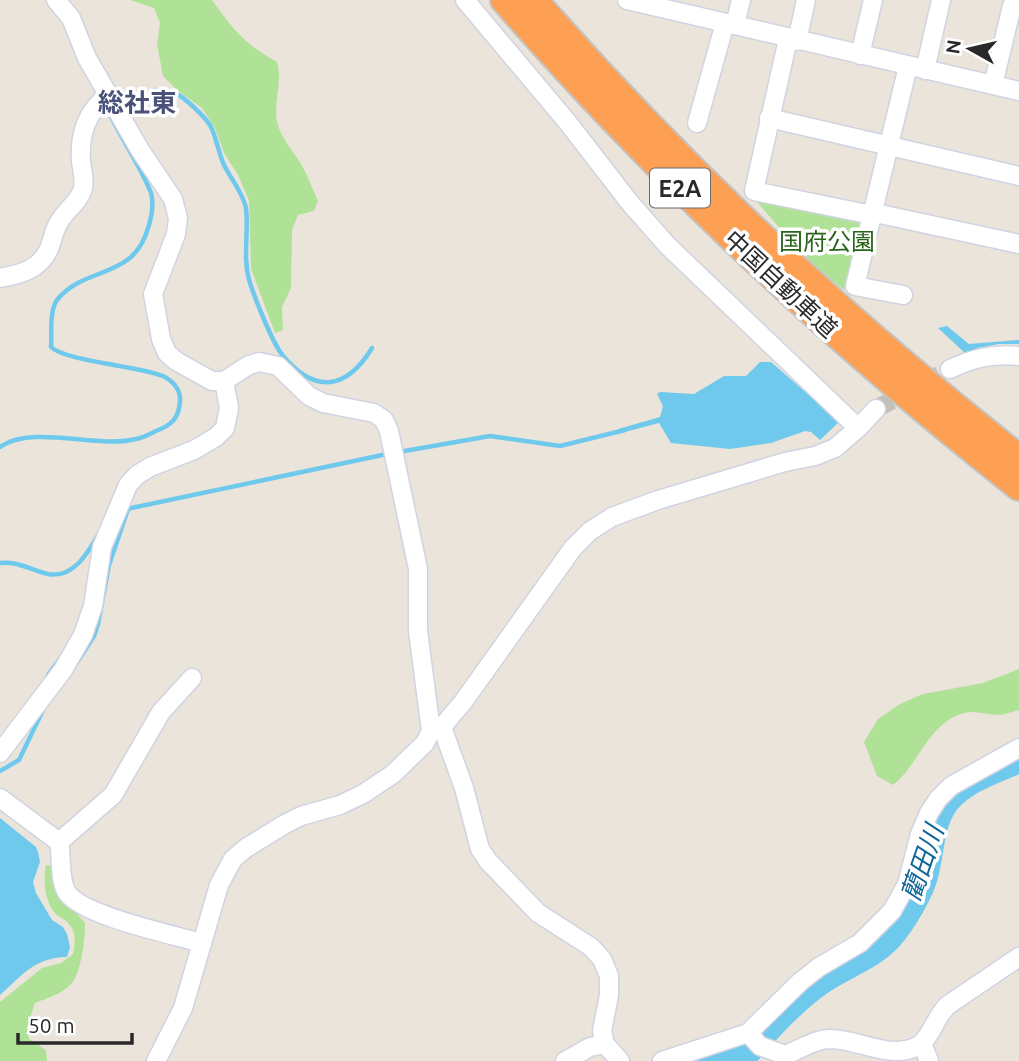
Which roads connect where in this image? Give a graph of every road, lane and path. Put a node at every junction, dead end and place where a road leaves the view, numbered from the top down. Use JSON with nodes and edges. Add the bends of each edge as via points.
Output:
{"nodes":[{"id":1,"x":56,"y":0,"type":"edge"},
{"id":2,"x":465,"y":0,"type":"edge"},
{"id":3,"x":504,"y":0,"type":"edge"},
{"id":4,"x":534,"y":0,"type":"edge"},
{"id":5,"x":627,"y":0,"type":"edge"},
{"id":6,"x":741,"y":0,"type":"edge"},
{"id":7,"x":806,"y":0,"type":"edge"},
{"id":8,"x":873,"y":0,"type":"edge"},
{"id":9,"x":941,"y":0,"type":"edge"},
{"id":10,"x":1019,"y":7,"type":"edge"},
{"id":11,"x":730,"y":24,"type":"junction"},
{"id":12,"x":792,"y":40,"type":"junction"},
{"id":13,"x":860,"y":55,"type":"junction"},
{"id":14,"x":916,"y":68,"type":"junction"},
{"id":15,"x":993,"y":85,"type":"junction"},
{"id":16,"x":1019,"y":91,"type":"edge"},
{"id":17,"x":109,"y":95,"type":"junction"},
{"id":18,"x":769,"y":118,"type":"junction"},
{"id":19,"x":697,"y":123,"type":"dead end"},
{"id":20,"x":889,"y":146,"type":"junction"},
{"id":21,"x":1019,"y":176,"type":"edge"},
{"id":22,"x":872,"y":215,"type":"junction"},
{"id":23,"x":1019,"y":244,"type":"edge"},
{"id":24,"x":0,"y":278,"type":"edge"},
{"id":25,"x":903,"y":295,"type":"dead end"},
{"id":26,"x":1019,"y":356,"type":"edge"},
{"id":27,"x":950,"y":369,"type":"tunnel mouth"},
{"id":28,"x":224,"y":381,"type":"junction"},
{"id":29,"x":876,"y":409,"type":"tunnel mouth"},
{"id":30,"x":858,"y":428,"type":"junction"},
{"id":31,"x":1019,"y":458,"type":"edge"},
{"id":32,"x":1019,"y":487,"type":"edge"},
{"id":33,"x":191,"y":678,"type":"dead end"},
{"id":34,"x":436,"y":729,"type":"junction"},
{"id":35,"x":1019,"y":748,"type":"edge"},
{"id":36,"x":0,"y":753,"type":"edge"},
{"id":37,"x":0,"y":798,"type":"edge"},
{"id":38,"x":59,"y":842,"type":"junction"},
{"id":39,"x":202,"y":943,"type":"junction"},
{"id":40,"x":1019,"y":957,"type":"edge"},
{"id":41,"x":753,"y":1039,"type":"junction"},
{"id":42,"x":922,"y":1043,"type":"junction"},
{"id":43,"x":605,"y":1044,"type":"junction"},
{"id":44,"x":786,"y":1058,"type":"edge"},
{"id":45,"x":156,"y":1061,"type":"edge"},
{"id":46,"x":565,"y":1061,"type":"edge"},
{"id":47,"x":620,"y":1061,"type":"edge"},
{"id":48,"x":662,"y":1061,"type":"edge"},
{"id":49,"x":929,"y":1061,"type":"edge"}],
"edges":[{"from":1,"to":17,"type":"street","via":[[71,18]]},
{"from":2,"to":30,"type":"street","via":[[667,245]]},
{"from":3,"to":32,"type":"highway","name":"中国自動車道","number":"E2A","via":[[616,124],[726,233],[869,364]]},
{"from":4,"to":31,"type":"highway","name":"中国自動車道","number":"E2A","via":[[713,192],[882,345]]},
{"from":5,"to":11,"type":"street"},
{"from":6,"to":11,"type":"street"},
{"from":7,"to":12,"type":"street"},
{"from":8,"to":13,"type":"street"},
{"from":9,"to":14,"type":"street"},
{"from":10,"to":15,"type":"street","via":[[1013,6]]},
{"from":11,"to":12,"type":"street"},
{"from":11,"to":19,"type":"street"},
{"from":12,"to":13,"type":"street"},
{"from":12,"to":18,"type":"street"},
{"from":13,"to":14,"type":"street"},
{"from":14,"to":15,"type":"street"},
{"from":14,"to":20,"type":"street"},
{"from":15,"to":16,"type":"street"},
{"from":17,"to":24,"type":"street","via":[[87,119],[82,135],[80,198],[60,219],[39,264]]},
{"from":17,"to":28,"type":"street","via":[[173,199],[178,218],[153,294],[161,339],[176,361],[212,381]]},
{"from":18,"to":20,"type":"street"},
{"from":18,"to":22,"type":"street","via":[[754,191]]},
{"from":20,"to":21,"type":"street"},
{"from":20,"to":22,"type":"street"},
{"from":22,"to":23,"type":"street"},
{"from":22,"to":25,"type":"street","via":[[855,286]]},
{"from":26,"to":27,"type":"street","via":[[980,357]]},
{"from":28,"to":34,"type":"street","via":[[249,365],[268,363],[323,403],[362,410],[384,420],[418,569],[419,654]]},
{"from":28,"to":36,"type":"street","via":[[229,408],[225,428],[194,450],[150,467],[128,485],[102,547],[93,606],[83,635],[63,670]]},
{"from":29,"to":30,"type":"street"},
{"from":30,"to":34,"type":"street","via":[[835,448],[815,456],[658,500],[612,517],[590,531],[470,691]]},
{"from":33,"to":38,"type":"street","via":[[161,712],[113,795]]},
{"from":34,"to":39,"type":"street","via":[[393,774],[363,794],[285,824],[233,859],[219,885]]},
{"from":34,"to":43,"type":"street","via":[[464,788],[480,849],[488,861],[538,913],[602,959],[609,976],[602,1031]]},
{"from":35,"to":41,"type":"street","via":[[951,786],[929,813],[907,884],[892,911],[860,943],[800,982]]},
{"from":37,"to":38,"type":"street"},
{"from":38,"to":39,"type":"street","via":[[65,890],[72,900],[94,912]]},
{"from":39,"to":45,"type":"street","via":[[183,1008]]},
{"from":40,"to":42,"type":"street","via":[[941,1012]]},
{"from":41,"to":44,"type":"street"},
{"from":41,"to":48,"type":"street"},
{"from":42,"to":44,"type":"street","via":[[895,1055],[827,1039]]},
{"from":42,"to":49,"type":"street"},
{"from":43,"to":46,"type":"street","via":[[590,1046]]},
{"from":43,"to":47,"type":"street"}]}
